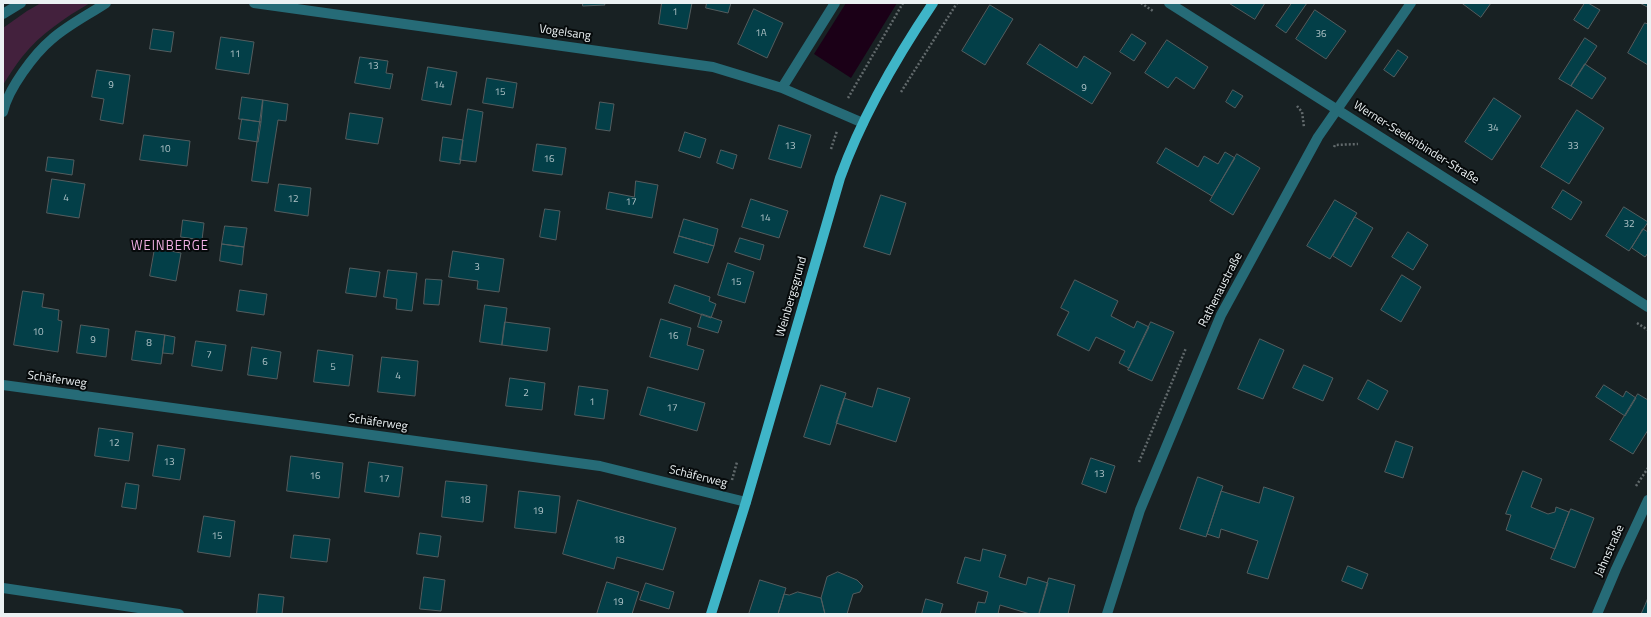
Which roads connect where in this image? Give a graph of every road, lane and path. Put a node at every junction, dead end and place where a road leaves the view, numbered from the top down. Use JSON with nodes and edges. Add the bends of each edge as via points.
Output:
{"nodes":[{"id":1,"x":21,"y":3,"type":"edge"},
{"id":2,"x":106,"y":3,"type":"edge"},
{"id":3,"x":254,"y":3,"type":"edge"},
{"id":4,"x":835,"y":3,"type":"edge"},
{"id":5,"x":933,"y":3,"type":"edge"},
{"id":6,"x":957,"y":3,"type":"edge"},
{"id":7,"x":1141,"y":3,"type":"edge"},
{"id":8,"x":1169,"y":3,"type":"edge"},
{"id":9,"x":1411,"y":3,"type":"edge"},
{"id":10,"x":1154,"y":11,"type":"dead end"},
{"id":11,"x":3,"y":14,"type":"edge"},
{"id":12,"x":782,"y":88,"type":"junction"},
{"id":13,"x":899,"y":94,"type":"dead end"},
{"id":14,"x":1295,"y":104,"type":"dead end"},
{"id":15,"x":1336,"y":109,"type":"junction"},
{"id":16,"x":3,"y":112,"type":"edge"},
{"id":17,"x":863,"y":123,"type":"junction"},
{"id":18,"x":1301,"y":133,"type":"dead end"},
{"id":19,"x":1365,"y":148,"type":"dead end"},
{"id":20,"x":1332,"y":151,"type":"dead end"},
{"id":21,"x":1648,"y":307,"type":"edge"},
{"id":22,"x":1635,"y":322,"type":"dead end"},
{"id":23,"x":1648,"y":330,"type":"edge"},
{"id":24,"x":1187,"y":347,"type":"dead end"},
{"id":25,"x":3,"y":386,"type":"edge"},
{"id":26,"x":1139,"y":463,"type":"dead end"},
{"id":27,"x":1648,"y":500,"type":"edge"},
{"id":28,"x":746,"y":502,"type":"junction"},
{"id":29,"x":3,"y":588,"type":"edge"},
{"id":30,"x":179,"y":614,"type":"edge"},
{"id":31,"x":711,"y":614,"type":"edge"},
{"id":32,"x":1107,"y":614,"type":"edge"},
{"id":33,"x":1597,"y":614,"type":"edge"}],
"edges":[{"from":1,"to":11,"type":"street"},
{"from":2,"to":16,"type":"street","via":[[52,39],[20,74]]},
{"from":3,"to":12,"type":"street","name":"Vogelsang","via":[[713,67]]},
{"from":4,"to":12,"type":"street"},
{"from":5,"to":17,"type":"main road","name":"Weinbergsgrund","via":[[880,89]]},
{"from":6,"to":13,"type":"path"},
{"from":7,"to":10,"type":"path"},
{"from":8,"to":15,"type":"street","name":"Werner-Seelenbinder-Straße"},
{"from":9,"to":15,"type":"street","name":"Rathenaustraße"},
{"from":12,"to":17,"type":"street","name":"Vogelsang"},
{"from":14,"to":18,"type":"path","via":[[1302,112],[1304,128]]},
{"from":15,"to":21,"type":"street","name":"Werner-Seelenbinder-Straße"},
{"from":15,"to":32,"type":"street","name":"Rathenaustraße","via":[[1318,136],[1221,315],[1140,510]]},
{"from":17,"to":28,"type":"main road","name":"Weinbergsgrund","via":[[840,178]]},
{"from":19,"to":20,"type":"path","via":[[1358,144],[1336,145]]},
{"from":22,"to":23,"type":"path"},
{"from":24,"to":26,"type":"path"},
{"from":25,"to":28,"type":"street","name":"Schäferweg","via":[[600,466]]},
{"from":27,"to":33,"type":"street","name":"Jahnstraße"},
{"from":28,"to":31,"type":"main road","name":"Weinbergsgrund"},
{"from":29,"to":30,"type":"street"}]}
